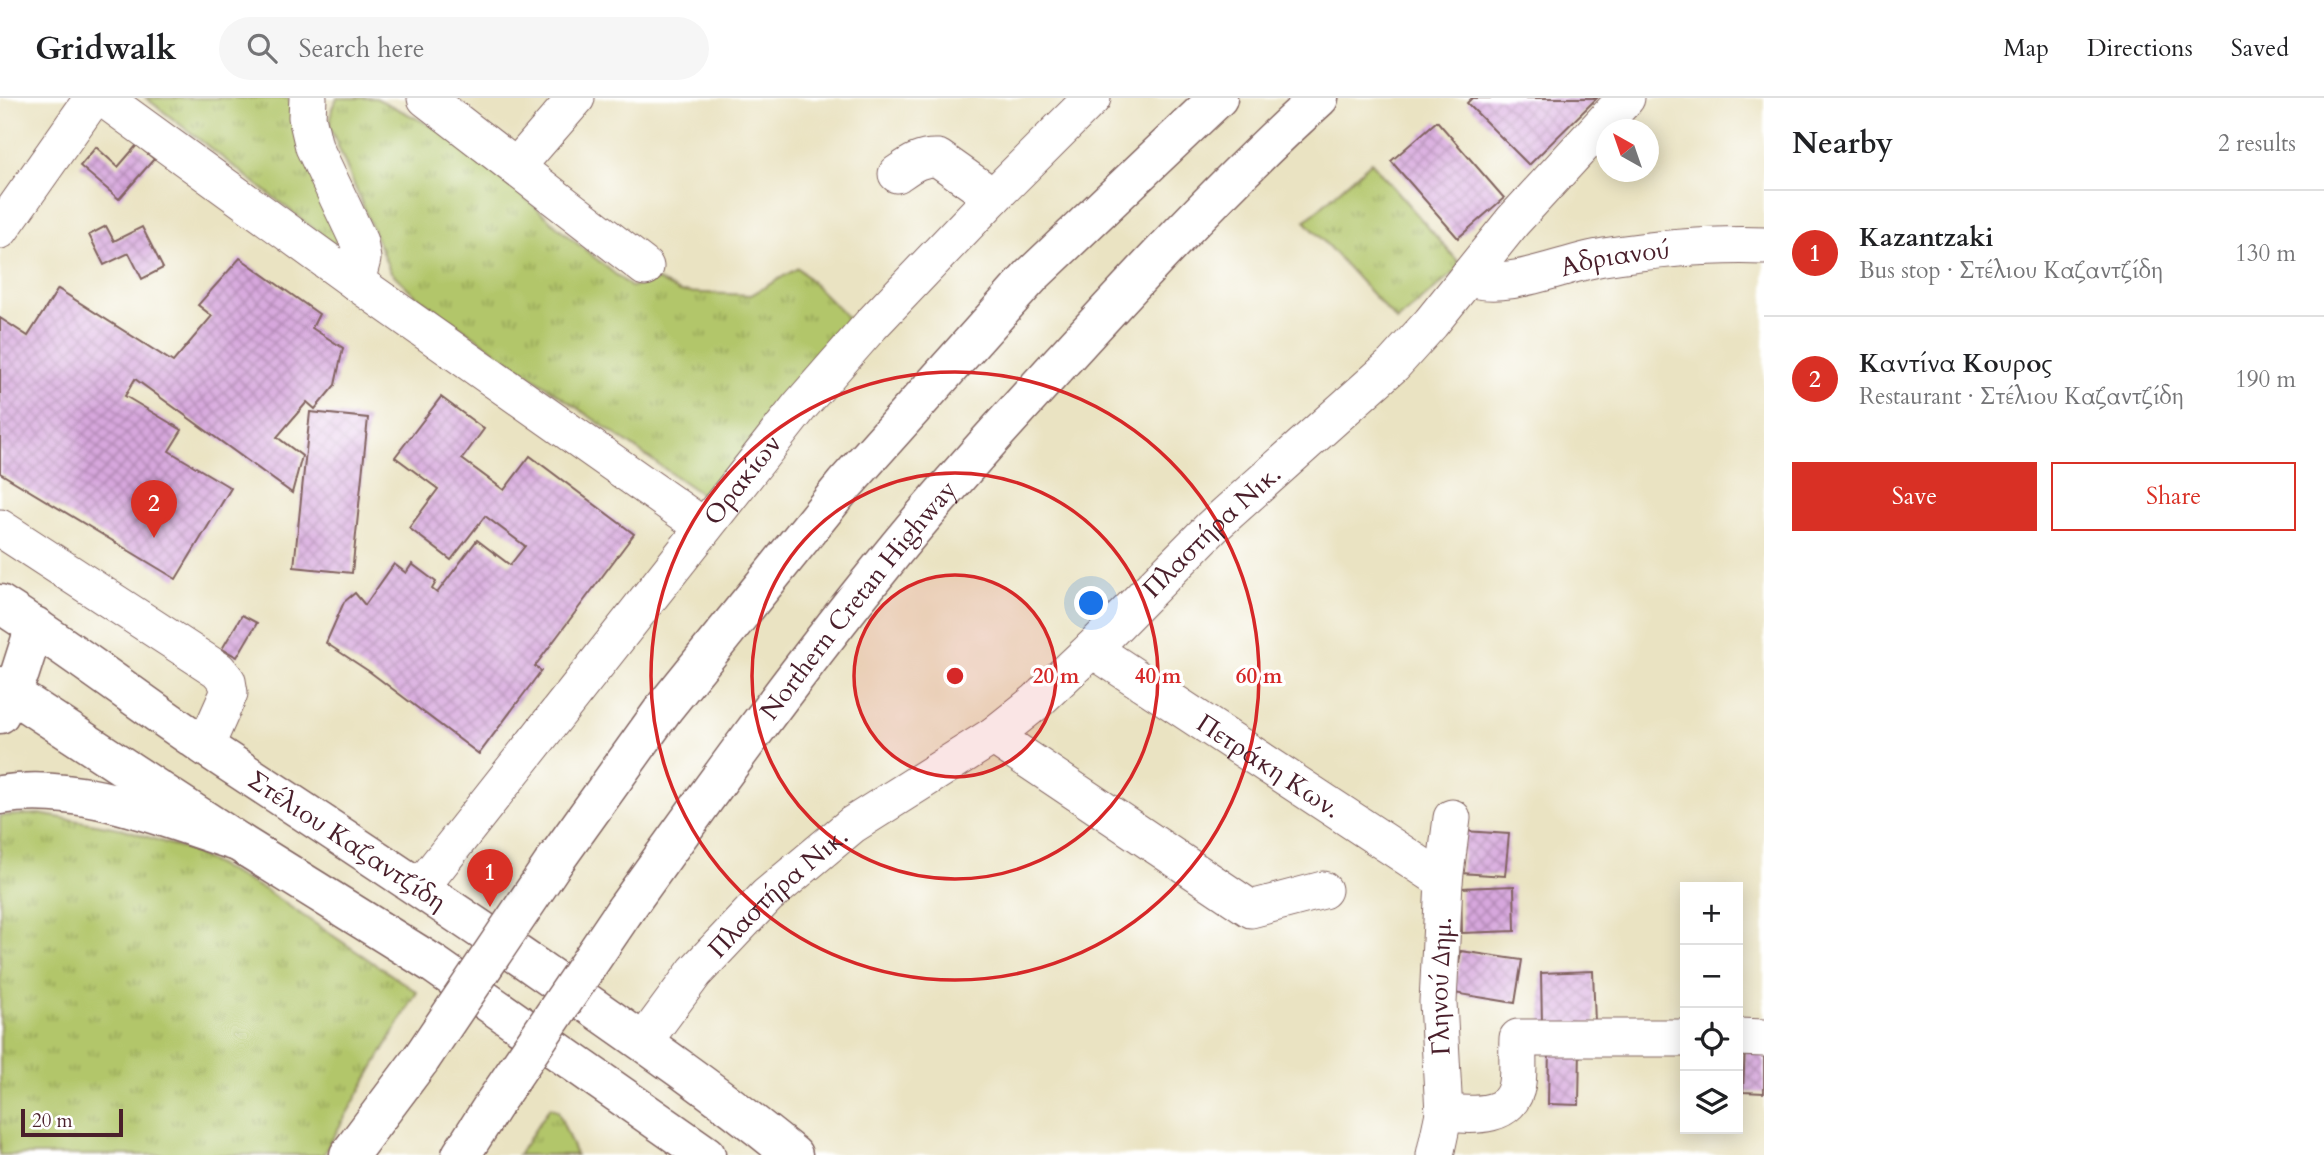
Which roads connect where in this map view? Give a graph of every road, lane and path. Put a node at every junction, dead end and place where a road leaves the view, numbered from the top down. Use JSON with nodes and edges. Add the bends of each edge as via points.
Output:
{"nodes":[{"id":1,"x":93,"y":98,"type":"edge"},
{"id":2,"x":103,"y":98,"type":"edge"},
{"id":3,"x":308,"y":98,"type":"edge"},
{"id":4,"x":426,"y":98,"type":"edge"},
{"id":5,"x":576,"y":98,"type":"edge"},
{"id":6,"x":1092,"y":98,"type":"edge"},
{"id":7,"x":1218,"y":98,"type":"edge"},
{"id":8,"x":1319,"y":98,"type":"edge"},
{"id":9,"x":1626,"y":98,"type":"edge"},
{"id":10,"x":517,"y":166,"type":"junction"},
{"id":11,"x":897,"y":174,"type":"dead end"},
{"id":12,"x":993,"y":198,"type":"junction"},
{"id":13,"x":0,"y":230,"type":"edge"},
{"id":14,"x":1764,"y":246,"type":"edge"},
{"id":15,"x":645,"y":267,"type":"dead end"},
{"id":16,"x":1468,"y":277,"type":"junction"},
{"id":17,"x":356,"y":282,"type":"junction"},
{"id":18,"x":704,"y":527,"type":"junction"},
{"id":19,"x":0,"y":528,"type":"edge"},
{"id":20,"x":0,"y":604,"type":"edge"},
{"id":21,"x":35,"y":626,"type":"junction"},
{"id":22,"x":1092,"y":649,"type":"junction"},
{"id":23,"x":0,"y":650,"type":"edge"},
{"id":24,"x":4,"y":698,"type":"edge"},
{"id":25,"x":993,"y":736,"type":"junction"},
{"id":26,"x":205,"y":747,"type":"junction"},
{"id":27,"x":0,"y":795,"type":"edge"},
{"id":28,"x":1451,"y":818,"type":"dead end"},
{"id":29,"x":238,"y":842,"type":"junction"},
{"id":30,"x":1444,"y":881,"type":"junction"},
{"id":31,"x":420,"y":888,"type":"junction"},
{"id":32,"x":1322,"y":890,"type":"dead end"},
{"id":33,"x":1743,"y":1037,"type":"edge"},
{"id":34,"x":1680,"y":1038,"type":"edge"},
{"id":35,"x":1764,"y":1038,"type":"edge"},
{"id":36,"x":644,"y":1041,"type":"junction"},
{"id":37,"x":421,"y":1059,"type":"junction"},
{"id":38,"x":1444,"y":1113,"type":"junction"},
{"id":39,"x":466,"y":1151,"type":"edge"},
{"id":40,"x":349,"y":1155,"type":"edge"},
{"id":41,"x":369,"y":1155,"type":"edge"},
{"id":42,"x":706,"y":1155,"type":"edge"},
{"id":43,"x":793,"y":1155,"type":"edge"},
{"id":44,"x":1435,"y":1155,"type":"edge"}],
"edges":[{"from":1,"to":13,"type":"street"},
{"from":2,"to":17,"type":"street"},
{"from":3,"to":17,"type":"street","via":[[314,147],[359,242],[362,259]]},
{"from":4,"to":10,"type":"street"},
{"from":5,"to":10,"type":"street"},
{"from":6,"to":12,"type":"street","name":"Ορακίων"},
{"from":7,"to":37,"type":"main road","bridge":true,"via":[[1032,275],[845,484],[665,707]]},
{"from":8,"to":39,"type":"main road","name":"Northern Cretan Highway","bridge":true,"via":[[1134,282],[880,569],[625,910]]},
{"from":9,"to":16,"type":"street","name":"Πλαστήρα Νικ."},
{"from":10,"to":15,"type":"street"},
{"from":11,"to":12,"type":"street","via":[[915,161],[938,158]]},
{"from":12,"to":18,"type":"street","name":"Ορακίων","via":[[831,370]]},
{"from":14,"to":16,"type":"street","name":"Αδριανού","via":[[1660,249],[1504,281],[1480,282]]},
{"from":16,"to":22,"type":"street","name":"Πλαστήρα Νικ.","via":[[1394,365],[1212,527]]},
{"from":17,"to":18,"type":"street"},
{"from":18,"to":31,"type":"street","name":"Ορακίων"},
{"from":19,"to":26,"type":"street","via":[[218,670],[229,693]]},
{"from":20,"to":21,"type":"main road","name":"Στέλιου Καζαντζίδη"},
{"from":21,"to":23,"type":"main road"},
{"from":21,"to":24,"type":"main road","via":[[28,652]]},
{"from":21,"to":26,"type":"main road","name":"Στέλιου Καζαντζίδη"},
{"from":22,"to":25,"type":"street","name":"Πλαστήρα Νικ."},
{"from":22,"to":30,"type":"street","name":"Πετράκη Κων."},
{"from":24,"to":29,"type":"main road"},
{"from":25,"to":32,"type":"street","via":[[1251,909]]},
{"from":25,"to":36,"type":"street","name":"Πλαστήρα Νικ.","via":[[852,825],[784,880],[695,972]]},
{"from":26,"to":31,"type":"main road","name":"Στέλιου Καζαντζίδη"},
{"from":27,"to":29,"type":"main road","via":[[36,792],[91,798]]},
{"from":28,"to":30,"type":"street","name":"Γληνού Δημ."},
{"from":29,"to":42,"type":"main road","via":[[432,963]]},
{"from":30,"to":38,"type":"street","name":"Γληνού Δημ.","via":[[1438,1002]]},
{"from":31,"to":36,"type":"main road","name":"Στέλιου Καζαντζίδη"},
{"from":33,"to":35,"type":"street"},
{"from":34,"to":38,"type":"street","via":[[1518,1038],[1517,1083],[1504,1107],[1484,1115]]},
{"from":36,"to":43,"type":"main road","name":"Στέλιου Καζαντζίδη"},
{"from":37,"to":40,"type":"main road"},
{"from":37,"to":41,"type":"main road"},
{"from":38,"to":44,"type":"street","name":"Γληνού Δημ."}]}
